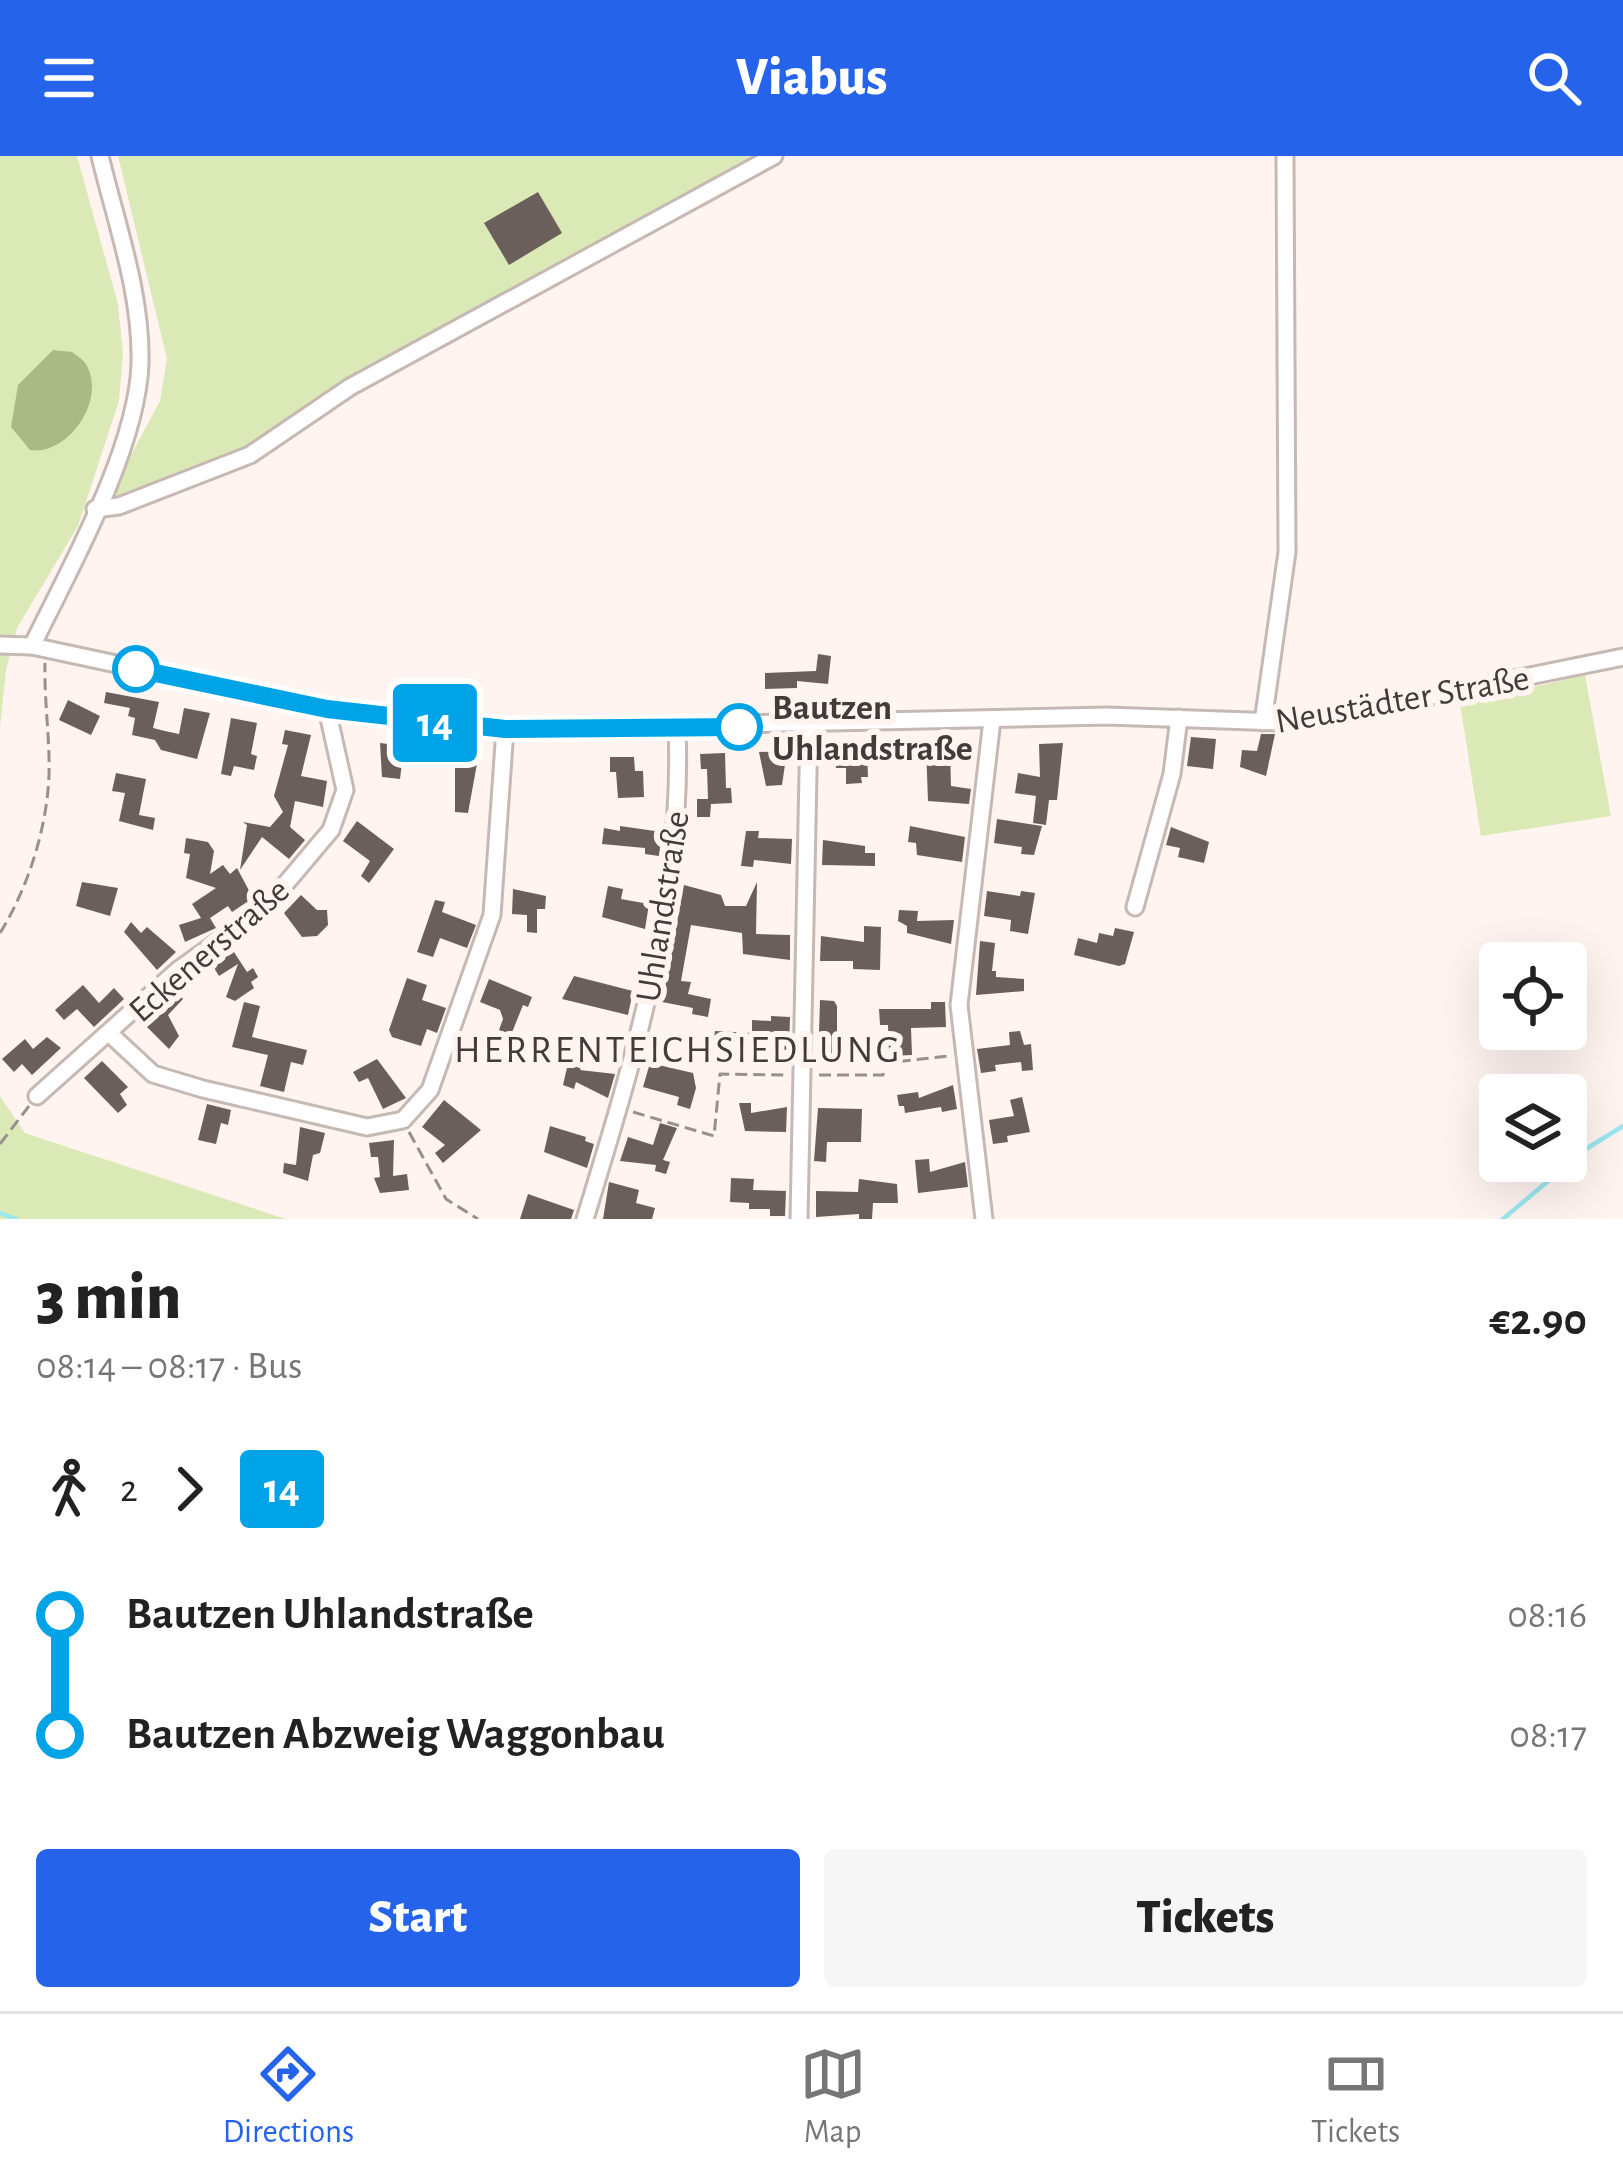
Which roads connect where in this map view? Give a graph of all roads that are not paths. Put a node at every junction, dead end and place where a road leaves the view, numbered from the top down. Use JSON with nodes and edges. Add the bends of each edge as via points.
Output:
{"nodes":[{"id":1,"x":100,"y":156,"type":"edge"},
{"id":2,"x":774,"y":156,"type":"edge"},
{"id":3,"x":1285,"y":156,"type":"edge"},
{"id":4,"x":95,"y":509,"type":"junction"},
{"id":5,"x":0,"y":645,"type":"edge"},
{"id":6,"x":39,"y":648,"type":"junction"},
{"id":7,"x":1623,"y":657,"type":"edge"},
{"id":8,"x":327,"y":709,"type":"junction"},
{"id":9,"x":1179,"y":718,"type":"junction"},
{"id":10,"x":992,"y":720,"type":"junction"},
{"id":11,"x":1263,"y":722,"type":"junction"},
{"id":12,"x":809,"y":724,"type":"junction"},
{"id":13,"x":677,"y":728,"type":"junction"},
{"id":14,"x":505,"y":729,"type":"junction"},
{"id":15,"x":1135,"y":907,"type":"dead end"},
{"id":16,"x":110,"y":1034,"type":"junction"},
{"id":17,"x":37,"y":1096,"type":"road end"},
{"id":18,"x":585,"y":1219,"type":"edge"},
{"id":19,"x":799,"y":1219,"type":"edge"},
{"id":20,"x":984,"y":1219,"type":"edge"}],
"edges":[{"from":1,"to":4,"type":"street","via":[[136,305],[140,361],[130,431]]},
{"from":2,"to":4,"type":"street","via":[[350,386],[250,455]]},
{"from":3,"to":11,"type":"street","via":[[1287,552]]},
{"from":4,"to":6,"type":"street"},
{"from":5,"to":6,"type":"street","name":"Neustädter Straße"},
{"from":6,"to":8,"type":"street","name":"Neustädter Straße"},
{"from":7,"to":11,"type":"street","name":"Neustädter Straße"},
{"from":8,"to":14,"type":"street","name":"Neustädter Straße"},
{"from":8,"to":16,"type":"street","name":"Eckenerstraße","via":[[345,790],[331,830],[266,907],[178,970]]},
{"from":9,"to":10,"type":"street","name":"Neustädter Straße"},
{"from":9,"to":11,"type":"street","name":"Neustädter Straße"},
{"from":9,"to":15,"type":"street"},
{"from":10,"to":12,"type":"street","name":"Neustädter Straße"},
{"from":10,"to":20,"type":"street","via":[[962,973],[962,1055]]},
{"from":12,"to":13,"type":"street","name":"Neustädter Straße"},
{"from":12,"to":19,"type":"street"},
{"from":13,"to":14,"type":"street","name":"Neustädter Straße"},
{"from":13,"to":18,"type":"street","name":"Uhlandstraße","via":[[674,854],[647,1004]]},
{"from":14,"to":16,"type":"street","via":[[492,915],[430,1090],[403,1120],[367,1127],[203,1089],[154,1074]]},
{"from":16,"to":17,"type":"street","name":"Eckenerstraße"}]}
